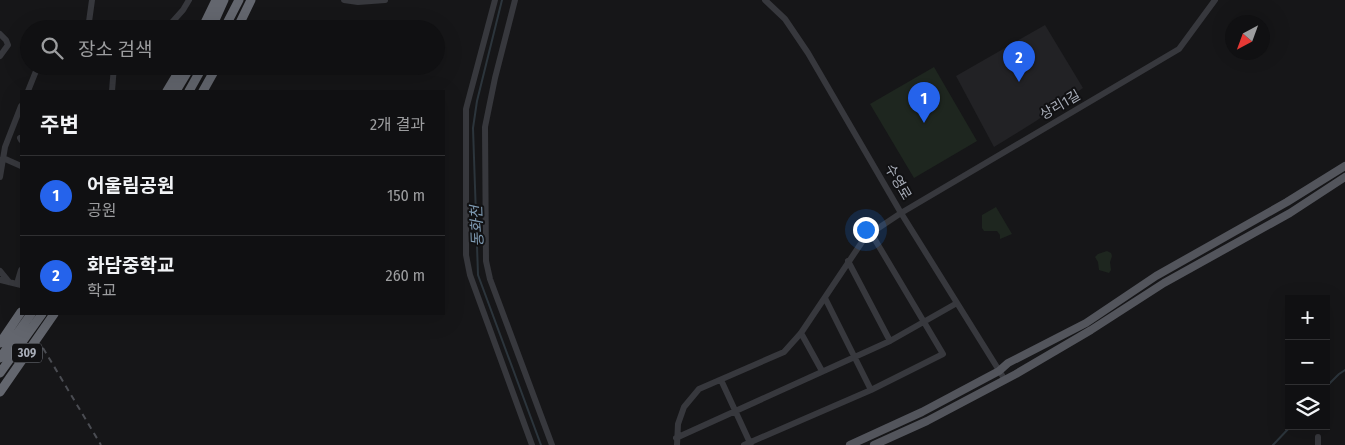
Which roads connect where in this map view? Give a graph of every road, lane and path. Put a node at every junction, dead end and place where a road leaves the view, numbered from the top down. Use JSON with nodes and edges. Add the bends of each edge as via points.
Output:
{"nodes":[{"id":1,"x":92,"y":0,"type":"edge"},
{"id":2,"x":189,"y":0,"type":"edge"},
{"id":3,"x":216,"y":0,"type":"edge"},
{"id":4,"x":224,"y":0,"type":"edge"},
{"id":5,"x":239,"y":0,"type":"edge"},
{"id":6,"x":251,"y":0,"type":"edge"},
{"id":7,"x":344,"y":0,"type":"edge"},
{"id":8,"x":386,"y":0,"type":"edge"},
{"id":9,"x":495,"y":0,"type":"edge"},
{"id":10,"x":515,"y":0,"type":"edge"},
{"id":11,"x":765,"y":0,"type":"edge"},
{"id":12,"x":1215,"y":0,"type":"edge"},
{"id":13,"x":89,"y":20,"type":"edge"},
{"id":14,"x":174,"y":20,"type":"edge"},
{"id":15,"x":206,"y":20,"type":"edge"},
{"id":16,"x":215,"y":20,"type":"edge"},
{"id":17,"x":229,"y":20,"type":"edge"},
{"id":18,"x":241,"y":20,"type":"edge"},
{"id":19,"x":0,"y":34,"type":"edge"},
{"id":20,"x":0,"y":56,"type":"edge"},
{"id":21,"x":34,"y":75,"type":"edge"},
{"id":22,"x":113,"y":75,"type":"edge"},
{"id":23,"x":177,"y":75,"type":"edge"},
{"id":24,"x":186,"y":75,"type":"edge"},
{"id":25,"x":198,"y":75,"type":"edge"},
{"id":26,"x":212,"y":75,"type":"edge"},
{"id":27,"x":28,"y":90,"type":"edge"},
{"id":28,"x":112,"y":90,"type":"edge"},
{"id":29,"x":169,"y":90,"type":"edge"},
{"id":30,"x":177,"y":90,"type":"edge"},
{"id":31,"x":190,"y":90,"type":"edge"},
{"id":32,"x":204,"y":90,"type":"edge"},
{"id":33,"x":20,"y":108,"type":"edge"},
{"id":34,"x":3,"y":158,"type":"junction"},
{"id":35,"x":20,"y":166,"type":"edge"},
{"id":36,"x":1345,"y":166,"type":"edge"},
{"id":37,"x":0,"y":177,"type":"edge"},
{"id":38,"x":1345,"y":178,"type":"edge"},
{"id":39,"x":901,"y":213,"type":"junction"},
{"id":40,"x":871,"y":233,"type":"junction"},
{"id":41,"x":848,"y":261,"type":"junction"},
{"id":42,"x":0,"y":271,"type":"edge"},
{"id":43,"x":0,"y":280,"type":"edge"},
{"id":44,"x":10,"y":283,"type":"junction"},
{"id":45,"x":20,"y":285,"type":"edge"},
{"id":46,"x":825,"y":298,"type":"junction"},
{"id":47,"x":958,"y":303,"type":"junction"},
{"id":48,"x":20,"y":313,"type":"edge"},
{"id":49,"x":30,"y":315,"type":"edge"},
{"id":50,"x":41,"y":315,"type":"edge"},
{"id":51,"x":53,"y":315,"type":"edge"},
{"id":52,"x":925,"y":321,"type":"junction"},
{"id":53,"x":801,"y":333,"type":"junction"},
{"id":54,"x":890,"y":341,"type":"junction"},
{"id":55,"x":0,"y":343,"type":"edge"},
{"id":56,"x":854,"y":357,"type":"junction"},
{"id":57,"x":0,"y":358,"type":"edge"},
{"id":58,"x":822,"y":371,"type":"junction"},
{"id":59,"x":999,"y":371,"type":"junction"},
{"id":60,"x":0,"y":373,"type":"edge"},
{"id":61,"x":721,"y":380,"type":"junction"},
{"id":62,"x":1005,"y":380,"type":"junction"},
{"id":63,"x":871,"y":390,"type":"junction"},
{"id":64,"x":0,"y":392,"type":"edge"},
{"id":65,"x":735,"y":411,"type":"junction"},
{"id":66,"x":1318,"y":437,"type":"dead end"},
{"id":67,"x":676,"y":438,"type":"junction"},
{"id":68,"x":748,"y":444,"type":"edge"},
{"id":69,"x":532,"y":445,"type":"edge"},
{"id":70,"x":552,"y":445,"type":"edge"},
{"id":71,"x":677,"y":445,"type":"edge"},
{"id":72,"x":850,"y":445,"type":"edge"},
{"id":73,"x":874,"y":445,"type":"edge"},
{"id":74,"x":1318,"y":445,"type":"edge"}],
"edges":[{"from":1,"to":13,"type":"street"},
{"from":2,"to":14,"type":"street"},
{"from":3,"to":15,"type":"highway"},
{"from":4,"to":16,"type":"highway"},
{"from":5,"to":17,"type":"highway"},
{"from":6,"to":18,"type":"highway"},
{"from":7,"to":8,"type":"street"},
{"from":9,"to":69,"type":"street","via":[[466,109],[466,255],[470,275]]},
{"from":10,"to":70,"type":"street","via":[[485,127],[486,261]]},
{"from":11,"to":39,"type":"street","name":"수영로","via":[[785,19],[808,52]]},
{"from":12,"to":39,"type":"street","name":"상리1길","via":[[1178,49]]},
{"from":19,"to":20,"type":"street","via":[[8,45]]},
{"from":21,"to":27,"type":"street"},
{"from":22,"to":28,"type":"street"},
{"from":23,"to":29,"type":"highway"},
{"from":24,"to":30,"type":"highway"},
{"from":25,"to":31,"type":"highway"},
{"from":26,"to":32,"type":"highway"},
{"from":33,"to":34,"type":"street"},
{"from":34,"to":35,"type":"street"},
{"from":34,"to":37,"type":"street"},
{"from":36,"to":59,"type":"main road","via":[[1156,276],[1086,323],[1008,363]]},
{"from":38,"to":62,"type":"main road"},
{"from":39,"to":40,"type":"street","name":"상리1길"},
{"from":39,"to":47,"type":"street","name":"수영로"},
{"from":40,"to":41,"type":"street","name":"상리1길"},
{"from":40,"to":52,"type":"street"},
{"from":41,"to":46,"type":"street","name":"상리1길"},
{"from":41,"to":54,"type":"street"},
{"from":42,"to":44,"type":"street"},
{"from":43,"to":44,"type":"street"},
{"from":44,"to":45,"type":"street"},
{"from":46,"to":53,"type":"street","name":"상리1길"},
{"from":46,"to":56,"type":"street"},
{"from":47,"to":52,"type":"street"},
{"from":47,"to":59,"type":"street","name":"수영로"},
{"from":48,"to":55,"type":"highway","number":"309","bridge":true},
{"from":49,"to":57,"type":"highway","bridge":true},
{"from":50,"to":60,"type":"highway","bridge":true},
{"from":51,"to":64,"type":"highway","number":"309","bridge":true},
{"from":52,"to":54,"type":"street"},
{"from":52,"to":63,"type":"street","via":[[943,354]]},
{"from":53,"to":58,"type":"street"},
{"from":53,"to":61,"type":"street","name":"상리1길","via":[[784,352]]},
{"from":54,"to":56,"type":"street"},
{"from":56,"to":58,"type":"street"},
{"from":56,"to":63,"type":"street"},
{"from":58,"to":65,"type":"street"},
{"from":59,"to":62,"type":"street","name":"수영로"},
{"from":59,"to":72,"type":"main road"},
{"from":61,"to":65,"type":"street"},
{"from":61,"to":67,"type":"street","name":"상리1길","via":[[698,390],[684,407]]},
{"from":62,"to":73,"type":"main road"},
{"from":63,"to":68,"type":"street"},
{"from":65,"to":67,"type":"street"},
{"from":65,"to":68,"type":"street"},
{"from":66,"to":74,"type":"street"},
{"from":67,"to":71,"type":"street"}]}
